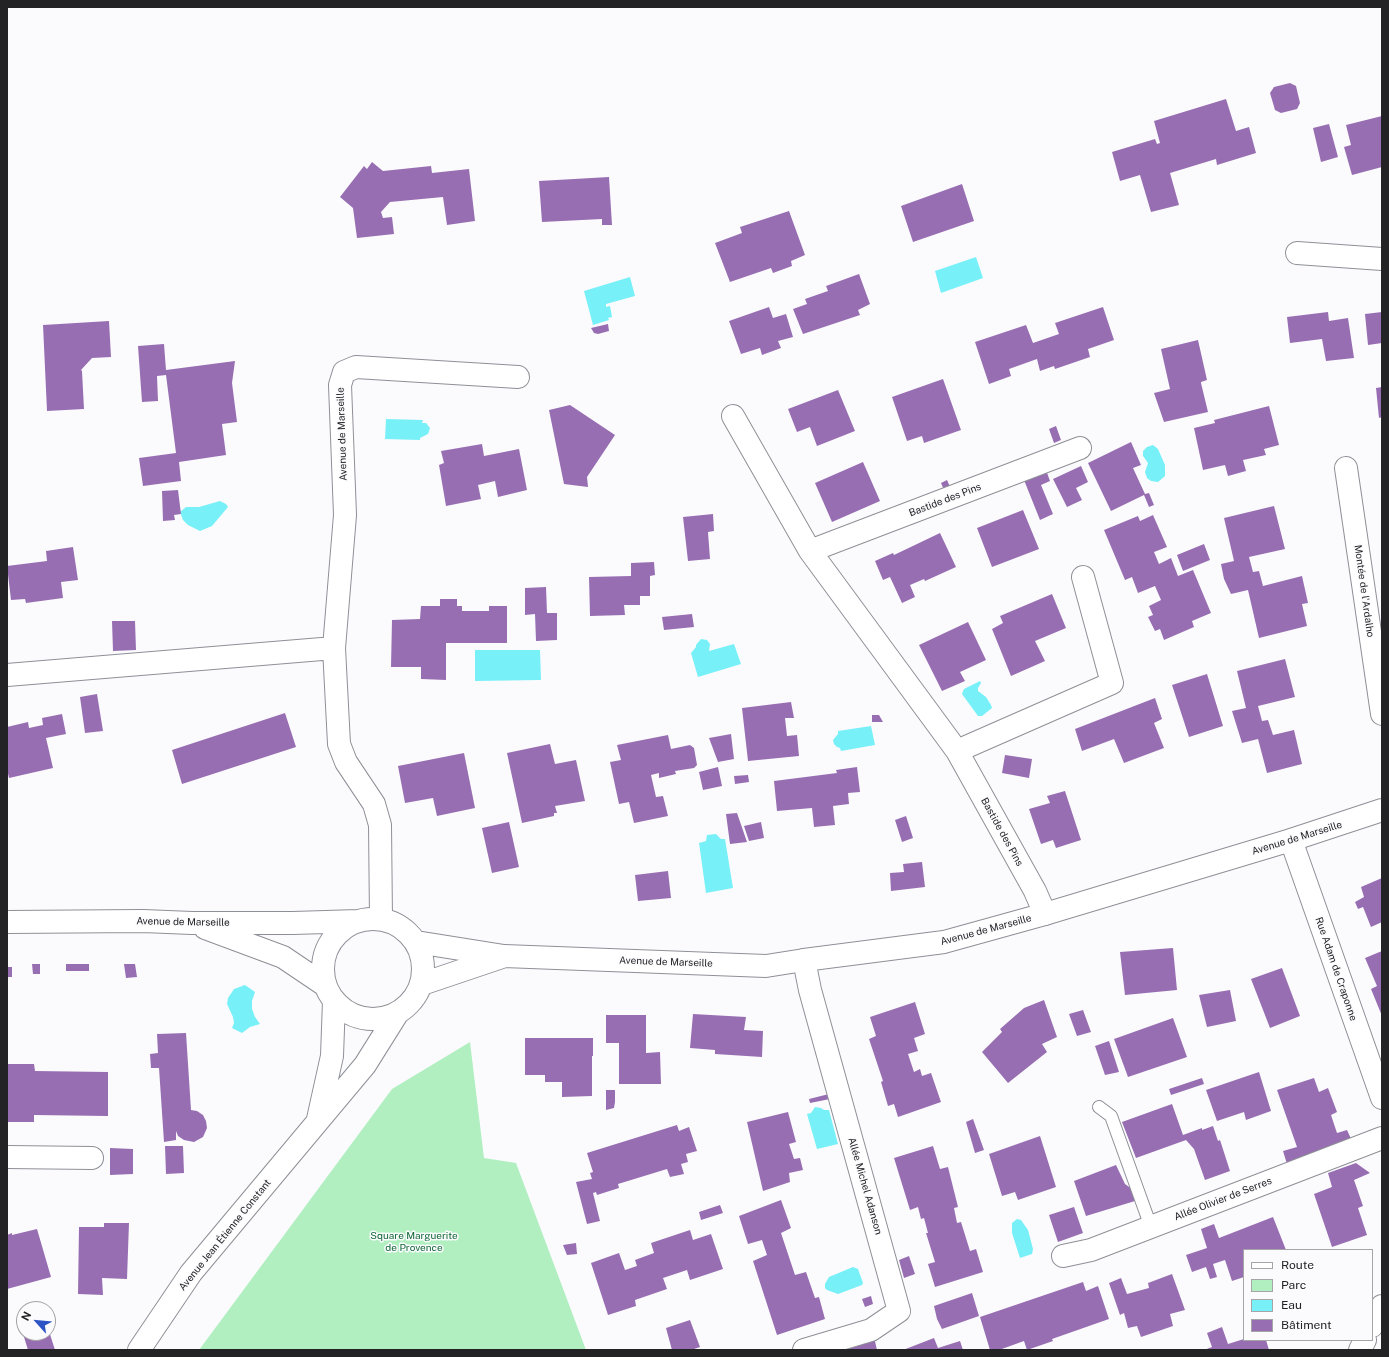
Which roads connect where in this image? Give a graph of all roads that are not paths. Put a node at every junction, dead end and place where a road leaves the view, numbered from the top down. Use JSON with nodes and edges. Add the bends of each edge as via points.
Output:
{"nodes":[{"id":1,"x":1298,"y":253,"type":"dead end"},
{"id":2,"x":1382,"y":259,"type":"edge"},
{"id":3,"x":518,"y":377,"type":"dead end"},
{"id":4,"x":733,"y":416,"type":"dead end"},
{"id":5,"x":1080,"y":448,"type":"dead end"},
{"id":6,"x":1346,"y":468,"type":"dead end"},
{"id":7,"x":810,"y":551,"type":"junction"},
{"id":8,"x":1083,"y":577,"type":"dead end"},
{"id":9,"x":334,"y":648,"type":"junction"},
{"id":10,"x":7,"y":675,"type":"edge"},
{"id":11,"x":1382,"y":714,"type":"edge"},
{"id":12,"x":958,"y":751,"type":"junction"},
{"id":13,"x":1382,"y":810,"type":"edge"},
{"id":14,"x":1291,"y":840,"type":"junction"},
{"id":15,"x":1045,"y":914,"type":"junction"},
{"id":16,"x":381,"y":919,"type":"junction"},
{"id":17,"x":358,"y":921,"type":"junction"},
{"id":18,"x":7,"y":922,"type":"edge"},
{"id":19,"x":192,"y":923,"type":"junction"},
{"id":20,"x":416,"y":942,"type":"junction"},
{"id":21,"x":504,"y":956,"type":"junction"},
{"id":22,"x":804,"y":960,"type":"junction"},
{"id":23,"x":422,"y":984,"type":"junction"},
{"id":24,"x":330,"y":994,"type":"junction"},
{"id":25,"x":397,"y":1014,"type":"junction"},
{"id":26,"x":1382,"y":1098,"type":"edge"},
{"id":27,"x":1100,"y":1107,"type":"dead end"},
{"id":28,"x":317,"y":1124,"type":"junction"},
{"id":29,"x":1382,"y":1138,"type":"edge"},
{"id":30,"x":7,"y":1157,"type":"edge"},
{"id":31,"x":92,"y":1158,"type":"dead end"},
{"id":32,"x":1151,"y":1227,"type":"junction"},
{"id":33,"x":1063,"y":1256,"type":"dead end"},
{"id":34,"x":1382,"y":1306,"type":"edge"},
{"id":35,"x":1373,"y":1324,"type":"edge"},
{"id":36,"x":1364,"y":1341,"type":"edge"},
{"id":37,"x":139,"y":1350,"type":"edge"},
{"id":38,"x":804,"y":1350,"type":"edge"},
{"id":39,"x":1360,"y":1350,"type":"edge"}],
"edges":[{"from":1,"to":2,"type":"street"},
{"from":3,"to":9,"type":"street","name":"Avenue de Marseille","via":[[356,367],[344,372],[340,384],[345,515]]},
{"from":4,"to":7,"type":"street","name":"Bastide des Pins"},
{"from":5,"to":7,"type":"street","name":"Bastide des Pins"},
{"from":6,"to":11,"type":"street","name":"Montée de l'Ardalho"},
{"from":7,"to":12,"type":"street","name":"Bastide des Pins"},
{"from":8,"to":12,"type":"street","via":[[1112,683]]},
{"from":9,"to":10,"type":"street"},
{"from":9,"to":16,"type":"street","name":"Avenue de Marseille","via":[[339,744],[346,762],[374,804],[380,825]]},
{"from":12,"to":15,"type":"street","name":"Bastide des Pins","via":[[1035,891]]},
{"from":13,"to":14,"type":"street","name":"Avenue de Marseille"},
{"from":14,"to":15,"type":"street","name":"Avenue de Marseille"},
{"from":14,"to":26,"type":"street","name":"Rue Adam de Craponne"},
{"from":15,"to":22,"type":"street","name":"Avenue de Marseille","via":[[944,942]]},
{"from":16,"to":17,"type":"street"},
{"from":16,"to":20,"type":"street","via":[[401,927]]},
{"from":17,"to":19,"type":"street","name":"Avenue de Marseille"},
{"from":17,"to":24,"type":"street","via":[[344,928],[332,940],[325,954],[323,970]]},
{"from":18,"to":19,"type":"street","name":"Avenue de Marseille"},
{"from":19,"to":24,"type":"street","via":[[283,957]]},
{"from":20,"to":21,"type":"street","name":"Avenue de Marseille"},
{"from":20,"to":23,"type":"street","via":[[422,955]]},
{"from":21,"to":22,"type":"street","name":"Avenue de Marseille","via":[[766,966]]},
{"from":21,"to":23,"type":"street","name":"Avenue de Marseille"},
{"from":22,"to":38,"type":"street","name":"Allée Michel Adanson","via":[[810,990],[899,1310],[871,1330]]},
{"from":23,"to":25,"type":"street","via":[[412,1002]]},
{"from":24,"to":25,"type":"street","via":[[347,1013],[363,1019],[380,1020]]},
{"from":24,"to":28,"type":"street","via":[[332,1056]]},
{"from":25,"to":28,"type":"street","name":"Avenue Jean Étienne Constant","via":[[365,1065]]},
{"from":27,"to":32,"type":"lane","via":[[1111,1116]]},
{"from":28,"to":37,"type":"street","name":"Avenue Jean Étienne Constant","via":[[191,1273]]},
{"from":29,"to":32,"type":"street","name":"Allée Olivier de Serres"},
{"from":30,"to":31,"type":"street"},
{"from":32,"to":33,"type":"street","name":"Allée Olivier de Serres","via":[[1091,1250]]},
{"from":34,"to":35,"type":"street"},
{"from":36,"to":39,"type":"street"}]}
